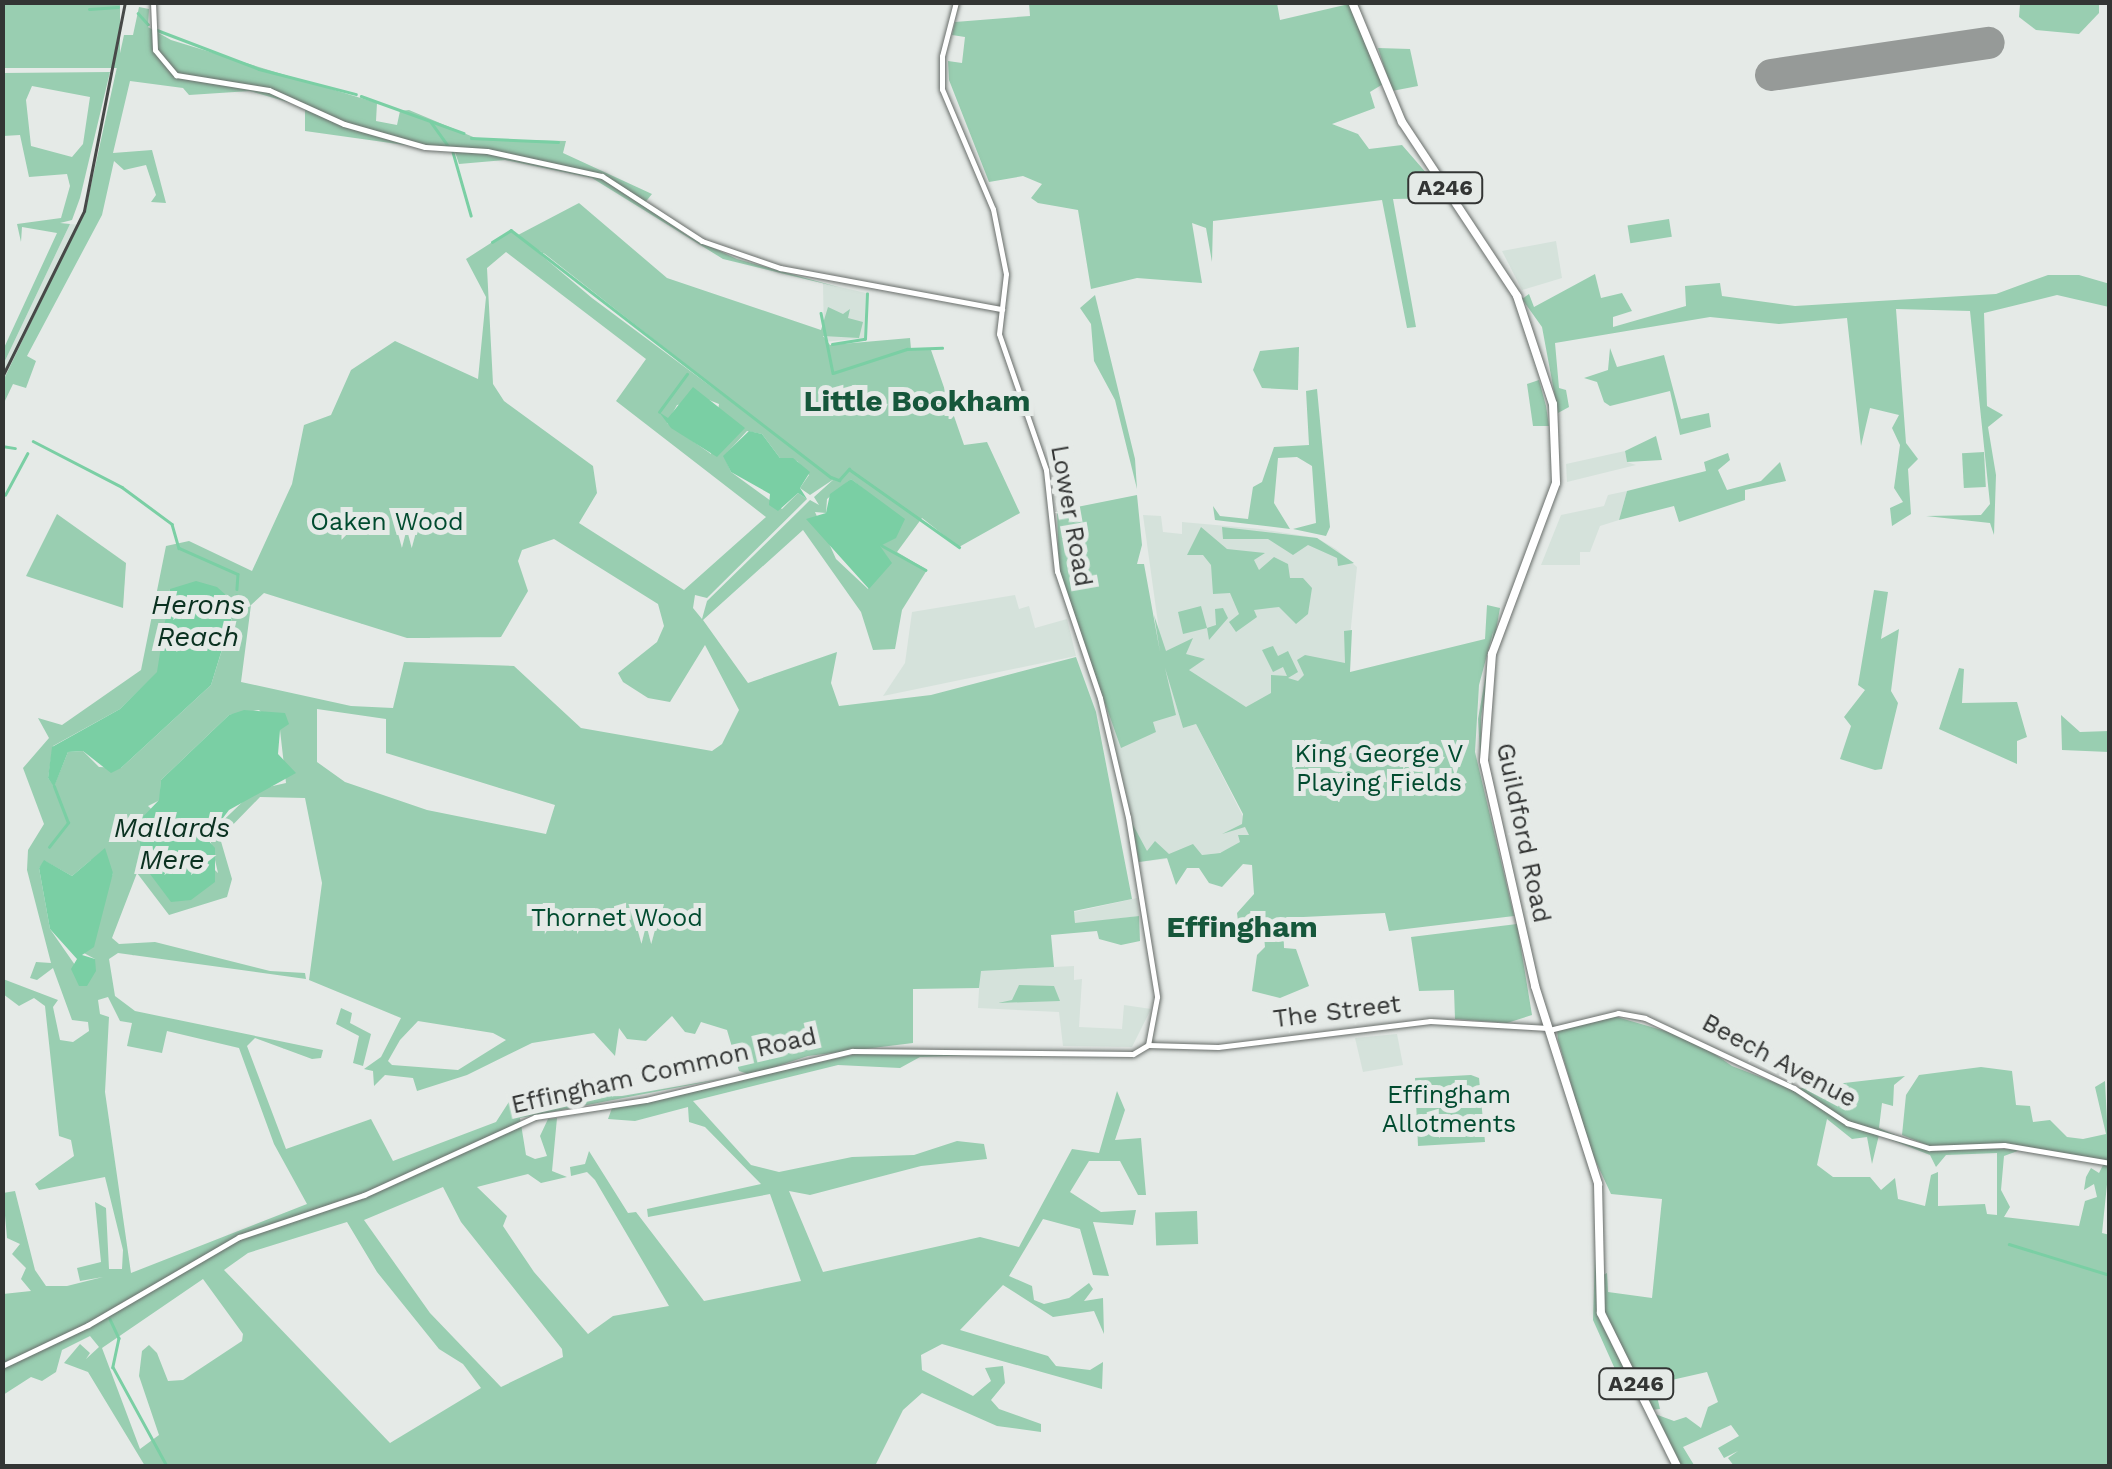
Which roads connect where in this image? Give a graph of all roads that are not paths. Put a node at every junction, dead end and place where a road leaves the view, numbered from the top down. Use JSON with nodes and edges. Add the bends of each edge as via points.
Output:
{"nodes":[{"id":1,"x":153,"y":2,"type":"edge"},
{"id":2,"x":956,"y":2,"type":"edge"},
{"id":3,"x":1352,"y":2,"type":"edge"},
{"id":4,"x":1002,"y":309,"type":"junction"},
{"id":5,"x":1547,"y":1026,"type":"junction"},
{"id":6,"x":1148,"y":1045,"type":"junction"},
{"id":7,"x":2110,"y":1163,"type":"edge"},
{"id":8,"x":2,"y":1366,"type":"edge"},
{"id":9,"x":1677,"y":1466,"type":"edge"}],
"edges":[{"from":1,"to":4,"type":"street","via":[[159,59],[180,76],[269,90],[344,124],[426,147],[487,151],[602,176],[686,232],[735,254],[860,288]]},
{"from":2,"to":4,"type":"street","name":"Lower Road","via":[[942,56],[942,90],[994,209],[1006,274]]},
{"from":3,"to":5,"type":"main road","name":"Guildford Road","number":"A246","via":[[1402,122],[1517,296],[1557,422],[1553,499],[1500,626],[1482,734]]},
{"from":4,"to":6,"type":"street","name":"Lower Road","via":[[999,334],[1050,488],[1057,571],[1100,698],[1128,817],[1157,998]]},
{"from":5,"to":6,"type":"street","name":"The Street","via":[[1430,1021],[1218,1047]]},
{"from":5,"to":7,"type":"street","name":"Beech Avenue","via":[[1618,1013],[1645,1018],[1794,1088],[1847,1123],[1929,1148],[2004,1145]]},
{"from":5,"to":9,"type":"main road","name":"Guildford Road","number":"A246","via":[[1598,1184],[1603,1319]]},
{"from":6,"to":8,"type":"street","name":"Effingham Common Road","via":[[1133,1054],[852,1051],[684,1092],[535,1117],[364,1196],[224,1243],[88,1325]]}]}
